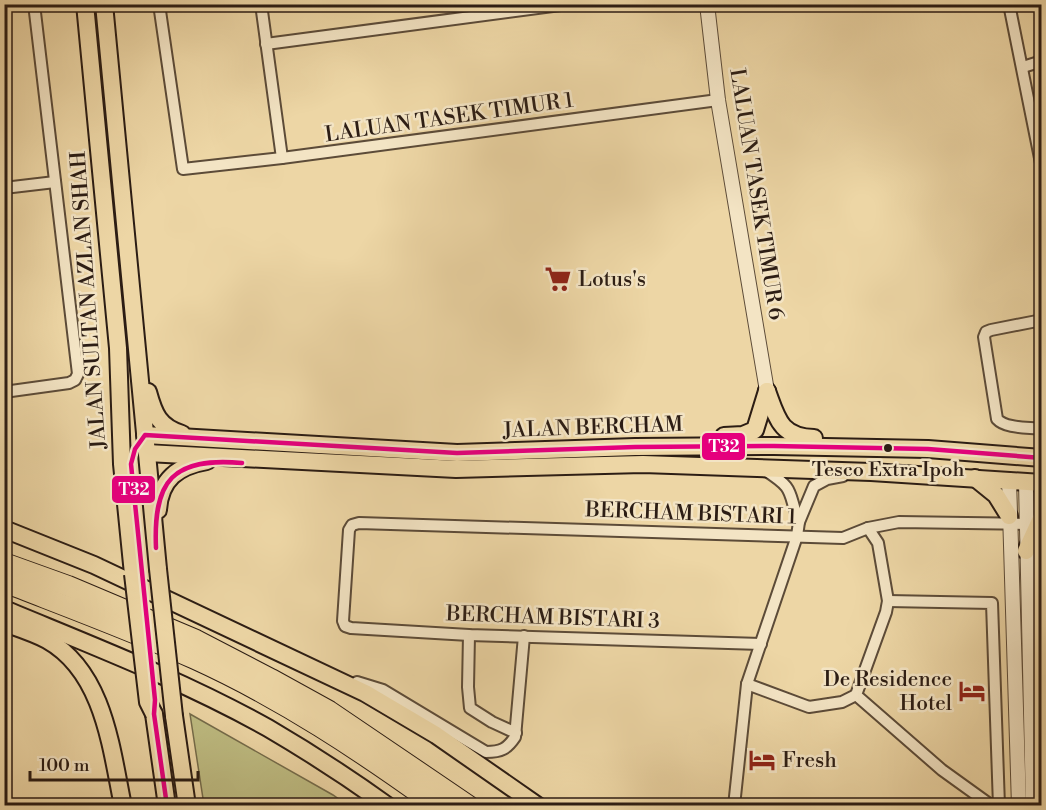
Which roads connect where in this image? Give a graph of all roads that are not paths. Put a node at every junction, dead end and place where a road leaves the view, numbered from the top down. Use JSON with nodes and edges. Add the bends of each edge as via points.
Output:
{"nodes":[{"id":1,"x":34,"y":4,"type":"edge"},
{"id":2,"x":85,"y":4,"type":"edge"},
{"id":3,"x":104,"y":4,"type":"edge"},
{"id":4,"x":159,"y":4,"type":"edge"},
{"id":5,"x":261,"y":4,"type":"edge"},
{"id":6,"x":568,"y":4,"type":"edge"},
{"id":7,"x":707,"y":4,"type":"edge"},
{"id":8,"x":1010,"y":4,"type":"edge"},
{"id":9,"x":266,"y":44,"type":"junction"},
{"id":10,"x":1041,"y":60,"type":"edge"},
{"id":11,"x":1023,"y":67,"type":"junction"},
{"id":12,"x":718,"y":100,"type":"junction"},
{"id":13,"x":282,"y":158,"type":"junction"},
{"id":14,"x":1041,"y":162,"type":"edge"},
{"id":15,"x":55,"y":182,"type":"junction"},
{"id":16,"x":4,"y":188,"type":"edge"},
{"id":17,"x":1041,"y":320,"type":"edge"},
{"id":18,"x":135,"y":342,"type":"junction"},
{"id":19,"x":767,"y":390,"type":"junction"},
{"id":20,"x":4,"y":392,"type":"edge"},
{"id":21,"x":120,"y":408,"type":"junction"},
{"id":22,"x":760,"y":416,"type":"junction"},
{"id":23,"x":1041,"y":429,"type":"edge"},
{"id":24,"x":197,"y":439,"type":"junction"},
{"id":25,"x":143,"y":444,"type":"junction"},
{"id":26,"x":774,"y":446,"type":"junction"},
{"id":27,"x":798,"y":446,"type":"junction"},
{"id":28,"x":635,"y":447,"type":"junction"},
{"id":29,"x":928,"y":449,"type":"junction"},
{"id":30,"x":1041,"y":458,"type":"edge"},
{"id":31,"x":347,"y":462,"type":"junction"},
{"id":32,"x":762,"y":468,"type":"junction"},
{"id":33,"x":1041,"y":470,"type":"edge"},
{"id":34,"x":868,"y":472,"type":"junction"},
{"id":35,"x":975,"y":478,"type":"junction"},
{"id":36,"x":1017,"y":478,"type":"edge"},
{"id":37,"x":1041,"y":516,"type":"edge"},
{"id":38,"x":1009,"y":520,"type":"junction"},
{"id":39,"x":799,"y":522,"type":"junction"},
{"id":40,"x":1026,"y":524,"type":"junction"},
{"id":41,"x":868,"y":528,"type":"junction"},
{"id":42,"x":4,"y":529,"type":"edge"},
{"id":43,"x":797,"y":536,"type":"junction"},
{"id":44,"x":156,"y":540,"type":"junction"},
{"id":45,"x":1026,"y":551,"type":"junction"},
{"id":46,"x":4,"y":563,"type":"edge"},
{"id":47,"x":137,"y":574,"type":"junction"},
{"id":48,"x":4,"y":582,"type":"edge"},
{"id":49,"x":888,"y":601,"type":"junction"},
{"id":50,"x":4,"y":609,"type":"edge"},
{"id":51,"x":4,"y":623,"type":"edge"},
{"id":52,"x":345,"y":626,"type":"joint"},
{"id":53,"x":469,"y":635,"type":"junction"},
{"id":54,"x":524,"y":636,"type":"junction"},
{"id":55,"x":993,"y":636,"type":"junction"},
{"id":56,"x":1012,"y":636,"type":"junction"},
{"id":57,"x":761,"y":644,"type":"junction"},
{"id":58,"x":314,"y":667,"type":"junction"},
{"id":59,"x":747,"y":684,"type":"junction"},
{"id":60,"x":856,"y":695,"type":"junction"},
{"id":61,"x":516,"y":733,"type":"junction"},
{"id":62,"x":339,"y":771,"type":"junction"},
{"id":63,"x":123,"y":806,"type":"edge"},
{"id":64,"x":166,"y":806,"type":"edge"},
{"id":65,"x":187,"y":806,"type":"edge"},
{"id":66,"x":376,"y":806,"type":"edge"},
{"id":67,"x":387,"y":806,"type":"edge"},
{"id":68,"x":437,"y":806,"type":"edge"},
{"id":69,"x":469,"y":806,"type":"edge"},
{"id":70,"x":538,"y":806,"type":"edge"},
{"id":71,"x":735,"y":806,"type":"edge"},
{"id":72,"x":992,"y":806,"type":"edge"},
{"id":73,"x":999,"y":806,"type":"edge"},
{"id":74,"x":1019,"y":806,"type":"edge"},
{"id":75,"x":1033,"y":806,"type":"edge"}],
"edges":[{"from":1,"to":15,"type":"street"},
{"from":2,"to":21,"type":"main road","name":"JALAN SULTAN AZLAN SHAH","via":[[118,348]]},
{"from":3,"to":18,"type":"main road","name":"JALAN SULTAN AZLAN SHAH"},
{"from":4,"to":13,"type":"street","name":"LALUAN TASEK TIMUR 1","via":[[183,169]]},
{"from":5,"to":9,"type":"street"},
{"from":6,"to":9,"type":"street"},
{"from":7,"to":12,"type":"street","name":"LALUAN TASEK TIMUR 6"},
{"from":8,"to":11,"type":"street"},
{"from":9,"to":13,"type":"street"},
{"from":10,"to":11,"type":"street"},
{"from":11,"to":14,"type":"street"},
{"from":12,"to":13,"type":"street","name":"LALUAN TASEK TIMUR 1"},
{"from":12,"to":19,"type":"street","name":"LALUAN TASEK TIMUR 6"},
{"from":15,"to":16,"type":"street"},
{"from":15,"to":20,"type":"street","via":[[78,374],[69,383]]},
{"from":17,"to":23,"type":"street","via":[[991,330],[984,337],[997,419],[1000,423]]},
{"from":18,"to":24,"type":"main road","via":[[158,418],[168,429]]},
{"from":18,"to":25,"type":"main road","name":"JALAN SULTAN AZLAN SHAH"},
{"from":19,"to":22,"type":"main road"},
{"from":19,"to":29,"type":"main road","via":[[777,418],[795,435],[911,442]]},
{"from":21,"to":25,"type":"main road","via":[[128,433]]},
{"from":21,"to":47,"type":"main road","name":"JALAN SULTAN AZLAN SHAH","via":[[124,484]]},
{"from":22,"to":26,"type":"main road"},
{"from":22,"to":28,"type":"main road","via":[[755,429],[743,435],[661,440]]},
{"from":24,"to":25,"type":"main road","name":"JALAN BERCHAM"},
{"from":24,"to":28,"type":"main road","name":"JALAN BERCHAM","via":[[457,453]]},
{"from":25,"to":31,"type":"main road","name":"JALAN BERCHAM"},
{"from":25,"to":44,"type":"main road","name":"JALAN SULTAN AZLAN SHAH"},
{"from":25,"to":47,"type":"main road","via":[[132,456],[131,464]]},
{"from":26,"to":27,"type":"main road","name":"JALAN BERCHAM"},
{"from":26,"to":28,"type":"main road","name":"JALAN BERCHAM"},
{"from":26,"to":34,"type":"main road","via":[[789,460],[847,464]]},
{"from":27,"to":29,"type":"main road","name":"JALAN BERCHAM"},
{"from":27,"to":36,"type":"main road","via":[[844,456],[973,463]]},
{"from":29,"to":30,"type":"main road","name":"JALAN BERCHAM"},
{"from":31,"to":32,"type":"main road","name":"JALAN BERCHAM","via":[[456,469],[643,464]]},
{"from":31,"to":44,"type":"main road","via":[[338,467],[207,461],[194,464],[178,471],[159,496]]},
{"from":32,"to":34,"type":"main road","name":"JALAN BERCHAM"},
{"from":32,"to":39,"type":"street","via":[[787,485]]},
{"from":33,"to":36,"type":"main road"},
{"from":34,"to":35,"type":"main road","name":"JALAN BERCHAM"},
{"from":34,"to":39,"type":"street","via":[[814,486]]},
{"from":35,"to":36,"type":"main road","name":"JALAN BERCHAM"},
{"from":35,"to":38,"type":"main road","via":[[996,495]]},
{"from":36,"to":38,"type":"street"},
{"from":36,"to":40,"type":"street"},
{"from":37,"to":45,"type":"main road"},
{"from":38,"to":40,"type":"street","name":"BERCHAM BISTARI 1"},
{"from":38,"to":41,"type":"street","name":"BERCHAM BISTARI 1","via":[[900,522]]},
{"from":38,"to":56,"type":"street"},
{"from":39,"to":43,"type":"street"},
{"from":40,"to":45,"type":"street"},
{"from":41,"to":43,"type":"street","name":"BERCHAM BISTARI 1","via":[[843,538]]},
{"from":41,"to":49,"type":"street","via":[[878,543]]},
{"from":42,"to":58,"type":"main road","via":[[94,565]]},
{"from":43,"to":52,"type":"street","name":"BERCHAM BISTARI 1","via":[[359,523],[349,530]]},
{"from":43,"to":57,"type":"street"},
{"from":44,"to":65,"type":"main road","name":"JALAN SULTAN AZLAN SHAH","bridge":true},
{"from":45,"to":75,"type":"street"},
{"from":46,"to":69,"type":"highway","via":[[196,640],[271,679],[329,711]]},
{"from":47,"to":64,"type":"main road","name":"JALAN SULTAN AZLAN SHAH","bridge":true,"via":[[148,702],[154,714]]},
{"from":48,"to":68,"type":"highway","via":[[195,660],[263,694]]},
{"from":49,"to":55,"type":"street","via":[[992,603]]},
{"from":49,"to":60,"type":"street"},
{"from":50,"to":62,"type":"main road","via":[[200,694]]},
{"from":51,"to":63,"type":"main road","via":[[48,640],[81,669],[101,711]]},
{"from":52,"to":53,"type":"street","name":"BERCHAM BISTARI 3"},
{"from":53,"to":54,"type":"street","name":"BERCHAM BISTARI 3"},
{"from":53,"to":61,"type":"street","via":[[470,708]]},
{"from":54,"to":57,"type":"street","name":"BERCHAM BISTARI 3"},
{"from":54,"to":61,"type":"street"},
{"from":55,"to":56,"type":"street"},
{"from":55,"to":73,"type":"street"},
{"from":56,"to":74,"type":"street"},
{"from":57,"to":59,"type":"street"},
{"from":58,"to":61,"type":"street","via":[[383,690],[486,752],[509,747]]},
{"from":58,"to":70,"type":"main road","via":[[436,735]]},
{"from":59,"to":60,"type":"street","via":[[809,707],[842,702]]},
{"from":59,"to":71,"type":"street"},
{"from":60,"to":72,"type":"street","via":[[942,770]]},
{"from":62,"to":66,"type":"main road"},
{"from":62,"to":67,"type":"main road"}]}
